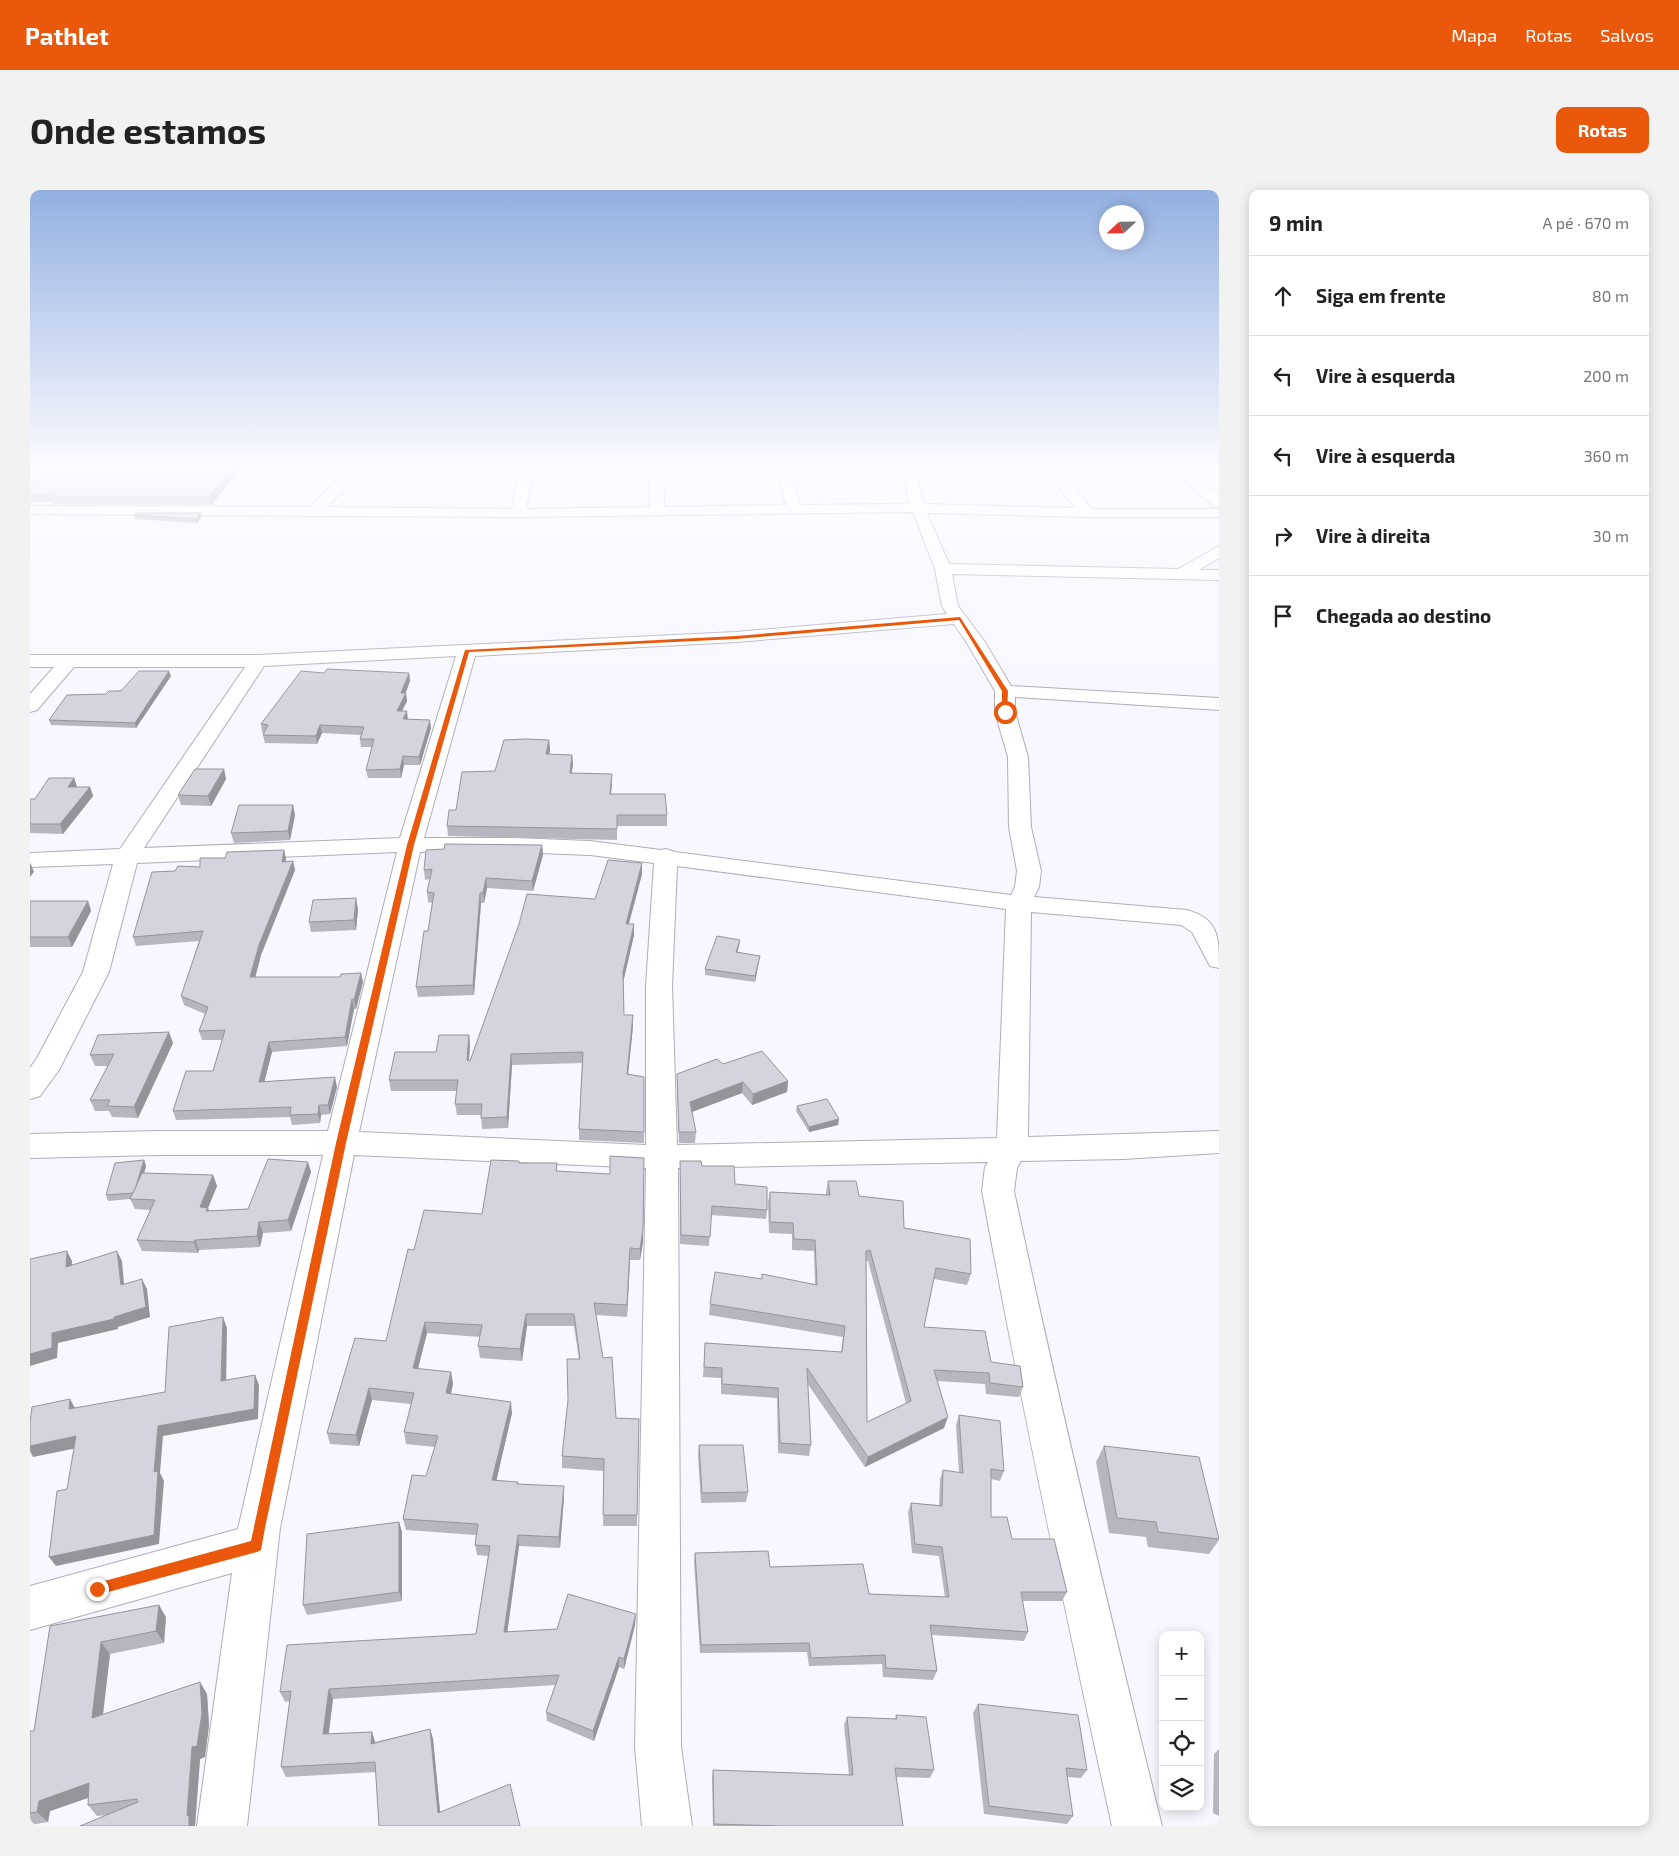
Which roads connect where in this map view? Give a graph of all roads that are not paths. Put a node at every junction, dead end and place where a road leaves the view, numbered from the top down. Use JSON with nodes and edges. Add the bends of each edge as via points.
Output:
{"nodes":[{"id":1,"x":932,"y":541,"type":"edge"},
{"id":2,"x":1219,"y":551,"type":"edge"},
{"id":3,"x":943,"y":569,"type":"junction"},
{"id":4,"x":1181,"y":574,"type":"junction"},
{"id":5,"x":1219,"y":575,"type":"edge"},
{"id":6,"x":960,"y":618,"type":"junction"},
{"id":7,"x":467,"y":651,"type":"junction"},
{"id":8,"x":30,"y":660,"type":"edge"},
{"id":9,"x":258,"y":661,"type":"junction"},
{"id":10,"x":68,"y":662,"type":"junction"},
{"id":11,"x":1005,"y":691,"type":"junction"},
{"id":12,"x":1219,"y":704,"type":"edge"},
{"id":13,"x":30,"y":706,"type":"edge"},
{"id":14,"x":410,"y":845,"type":"junction"},
{"id":15,"x":666,"y":856,"type":"junction"},
{"id":16,"x":126,"y":857,"type":"junction"},
{"id":17,"x":30,"y":860,"type":"edge"},
{"id":18,"x":1019,"y":903,"type":"junction"},
{"id":19,"x":1219,"y":960,"type":"edge"},
{"id":20,"x":30,"y":1090,"type":"edge"},
{"id":21,"x":1219,"y":1142,"type":"edge"},
{"id":22,"x":341,"y":1143,"type":"junction"},
{"id":23,"x":30,"y":1146,"type":"edge"},
{"id":24,"x":1012,"y":1149,"type":"junction"},
{"id":25,"x":662,"y":1157,"type":"junction"},
{"id":26,"x":257,"y":1546,"type":"junction"},
{"id":27,"x":30,"y":1608,"type":"edge"},
{"id":28,"x":222,"y":1826,"type":"edge"},
{"id":29,"x":667,"y":1826,"type":"edge"},
{"id":30,"x":1138,"y":1826,"type":"edge"}],
"edges":[{"from":1,"to":3,"type":"street"},
{"from":2,"to":4,"type":"street"},
{"from":3,"to":4,"type":"street"},
{"from":3,"to":6,"type":"street","via":[[950,606]]},
{"from":4,"to":5,"type":"street"},
{"from":6,"to":7,"type":"street","via":[[736,637]]},
{"from":6,"to":11,"type":"street"},
{"from":7,"to":9,"type":"street"},
{"from":7,"to":14,"type":"street"},
{"from":8,"to":10,"type":"street"},
{"from":9,"to":10,"type":"street"},
{"from":9,"to":16,"type":"street"},
{"from":10,"to":13,"type":"street"},
{"from":11,"to":12,"type":"street"},
{"from":11,"to":18,"type":"street","via":[[1005,712],[1018,757],[1020,827],[1029,872],[1028,887]]},
{"from":14,"to":15,"type":"street","via":[[590,848]]},
{"from":14,"to":16,"type":"street"},
{"from":14,"to":22,"type":"street"},
{"from":15,"to":18,"type":"street"},
{"from":15,"to":25,"type":"street","via":[[660,986]]},
{"from":16,"to":17,"type":"street"},
{"from":16,"to":20,"type":"street","via":[[96,972],[49,1063]]},
{"from":18,"to":19,"type":"street","via":[[1187,918],[1203,927]]},
{"from":18,"to":24,"type":"street"},
{"from":21,"to":24,"type":"street"},
{"from":22,"to":23,"type":"street"},
{"from":22,"to":25,"type":"street"},
{"from":22,"to":26,"type":"street"},
{"from":24,"to":25,"type":"street"},
{"from":24,"to":30,"type":"street","via":[[1001,1167],[998,1191],[1068,1530]]},
{"from":25,"to":29,"type":"street","via":[[658,1747]]},
{"from":26,"to":27,"type":"street"},
{"from":26,"to":28,"type":"street"}]}
